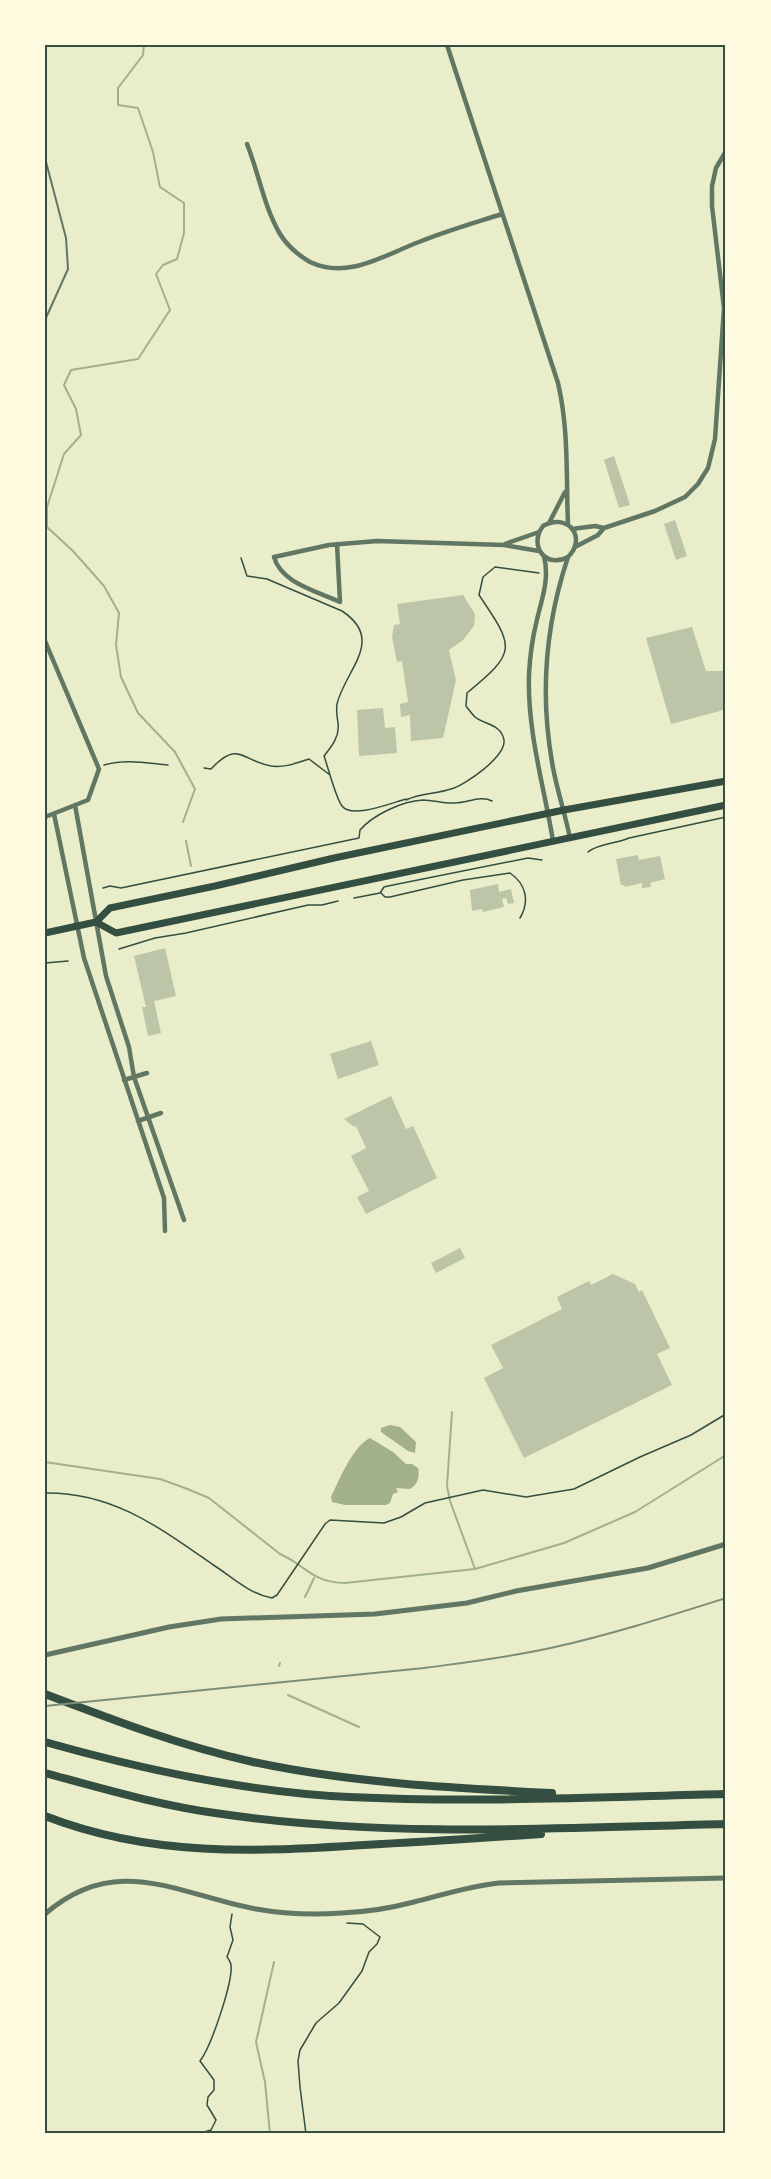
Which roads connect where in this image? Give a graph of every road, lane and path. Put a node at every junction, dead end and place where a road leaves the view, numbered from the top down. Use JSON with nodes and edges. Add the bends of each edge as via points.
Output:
{"nodes":[{"id":1,"x":447,"y":45,"type":"edge"},
{"id":2,"x":248,"y":144,"type":"dead end"},
{"id":3,"x":726,"y":151,"type":"edge"},
{"id":4,"x":45,"y":158,"type":"edge"},
{"id":5,"x":502,"y":214,"type":"junction"},
{"id":6,"x":45,"y":320,"type":"edge"},
{"id":7,"x":566,"y":489,"type":"junction"},
{"id":8,"x":549,"y":523,"type":"junction"},
{"id":9,"x":570,"y":527,"type":"junction"},
{"id":10,"x":604,"y":528,"type":"junction"},
{"id":11,"x":539,"y":532,"type":"junction"},
{"id":12,"x":338,"y":544,"type":"junction"},
{"id":13,"x":504,"y":545,"type":"junction"},
{"id":14,"x":575,"y":547,"type":"junction"},
{"id":15,"x":539,"y":551,"type":"junction"},
{"id":16,"x":544,"y":556,"type":"junction"},
{"id":17,"x":568,"y":557,"type":"junction"},
{"id":18,"x":241,"y":558,"type":"dead end"},
{"id":19,"x":547,"y":574,"type":"junction"},
{"id":20,"x":45,"y":641,"type":"edge"},
{"id":21,"x":168,"y":765,"type":"dead end"},
{"id":22,"x":102,"y":766,"type":"dead end"},
{"id":23,"x":204,"y":768,"type":"dead end"},
{"id":24,"x":331,"y":776,"type":"junction"},
{"id":25,"x":726,"y":782,"type":"edge"},
{"id":26,"x":406,"y":800,"type":"junction"},
{"id":27,"x":492,"y":801,"type":"dead end"},
{"id":28,"x":406,"y":803,"type":"junction"},
{"id":29,"x":75,"y":805,"type":"junction"},
{"id":30,"x":726,"y":805,"type":"edge"},
{"id":31,"x":564,"y":810,"type":"junction"},
{"id":32,"x":54,"y":814,"type":"junction"},
{"id":33,"x":549,"y":814,"type":"junction"},
{"id":34,"x":45,"y":817,"type":"edge"},
{"id":35,"x":726,"y":817,"type":"edge"},
{"id":36,"x":570,"y":838,"type":"junction"},
{"id":37,"x":553,"y":842,"type":"junction"},
{"id":38,"x":588,"y":852,"type":"dead end"},
{"id":39,"x":542,"y":860,"type":"dead end"},
{"id":40,"x":103,"y":888,"type":"dead end"},
{"id":41,"x":380,"y":893,"type":"junction"},
{"id":42,"x":354,"y":898,"type":"dead end"},
{"id":43,"x":338,"y":901,"type":"dead end"},
{"id":44,"x":520,"y":918,"type":"dead end"},
{"id":45,"x":96,"y":922,"type":"junction"},
{"id":46,"x":77,"y":926,"type":"junction"},
{"id":47,"x":45,"y":933,"type":"edge"},
{"id":48,"x":119,"y":949,"type":"dead end"},
{"id":49,"x":68,"y":961,"type":"dead end"},
{"id":50,"x":45,"y":963,"type":"edge"},
{"id":51,"x":147,"y":1073,"type":"dead end"},
{"id":52,"x":134,"y":1077,"type":"junction"},
{"id":53,"x":124,"y":1080,"type":"junction"},
{"id":54,"x":161,"y":1113,"type":"dead end"},
{"id":55,"x":148,"y":1117,"type":"junction"},
{"id":56,"x":138,"y":1120,"type":"junction"},
{"id":57,"x":184,"y":1220,"type":"dead end"},
{"id":58,"x":165,"y":1231,"type":"dead end"},
{"id":59,"x":726,"y":1414,"type":"edge"},
{"id":60,"x":45,"y":1493,"type":"edge"},
{"id":61,"x":726,"y":1544,"type":"edge"},
{"id":62,"x":45,"y":1655,"type":"edge"},
{"id":63,"x":45,"y":1694,"type":"edge"},
{"id":64,"x":45,"y":1742,"type":"edge"},
{"id":65,"x":45,"y":1773,"type":"edge"},
{"id":66,"x":726,"y":1794,"type":"edge"},
{"id":67,"x":613,"y":1797,"type":"junction"},
{"id":68,"x":45,"y":1816,"type":"edge"},
{"id":69,"x":726,"y":1824,"type":"edge"},
{"id":70,"x":644,"y":1826,"type":"junction"},
{"id":71,"x":726,"y":1878,"type":"edge"},
{"id":72,"x":726,"y":1890,"type":"edge"},
{"id":73,"x":45,"y":1914,"type":"edge"},
{"id":74,"x":232,"y":1914,"type":"dead end"},
{"id":75,"x":347,"y":1923,"type":"dead end"},
{"id":76,"x":197,"y":2134,"type":"edge"},
{"id":77,"x":306,"y":2134,"type":"edge"}],
"edges":[{"from":1,"to":5,"type":"street"},
{"from":2,"to":5,"type":"street","via":[[281,235],[296,254],[323,266],[345,268],[370,263],[434,236]]},
{"from":3,"to":10,"type":"street","via":[[712,186],[724,308],[715,439],[710,460],[698,484],[685,497]]},
{"from":4,"to":6,"type":"lane","via":[[66,238],[68,269]]},
{"from":5,"to":7,"type":"street","via":[[558,383],[566,429]]},
{"from":7,"to":8,"type":"street"},
{"from":7,"to":9,"type":"street"},
{"from":8,"to":9,"type":"street","via":[[555,521]]},
{"from":8,"to":11,"type":"street"},
{"from":9,"to":10,"type":"street"},
{"from":9,"to":14,"type":"street"},
{"from":10,"to":14,"type":"street"},
{"from":11,"to":13,"type":"street"},
{"from":11,"to":15,"type":"street"},
{"from":12,"to":12,"type":"street","via":[[340,602],[285,576],[276,567],[274,557]]},
{"from":12,"to":13,"type":"street","via":[[377,541]]},
{"from":13,"to":15,"type":"street"},
{"from":14,"to":17,"type":"street"},
{"from":15,"to":16,"type":"street"},
{"from":16,"to":17,"type":"street","via":[[556,561]]},
{"from":16,"to":19,"type":"street"},
{"from":17,"to":31,"type":"street","via":[[545,669],[548,740]]},
{"from":18,"to":24,"type":"path","via":[[247,576],[267,579],[342,611],[354,618],[362,632],[361,652],[337,705],[339,731],[324,756]]},
{"from":19,"to":26,"type":"path","via":[[495,567],[483,577],[478,595],[503,634],[506,649],[495,670],[467,693],[466,706],[476,718],[497,728],[504,740],[501,750],[492,763],[453,789]]},
{"from":19,"to":33,"type":"street","via":[[534,636],[529,702]]},
{"from":20,"to":29,"type":"street","via":[[99,769],[88,800]]},
{"from":21,"to":22,"type":"path","via":[[133,761]]},
{"from":23,"to":24,"type":"path","via":[[211,768],[223,756],[238,754],[273,766],[309,759]]},
{"from":24,"to":26,"type":"path","via":[[341,805],[350,812]]},
{"from":25,"to":31,"type":"main road"},
{"from":26,"to":28,"type":"path"},
{"from":27,"to":28,"type":"path","via":[[483,798],[458,803]]},
{"from":28,"to":40,"type":"path","via":[[363,826],[359,838],[121,888]]},
{"from":29,"to":32,"type":"street"},
{"from":29,"to":45,"type":"street"},
{"from":30,"to":36,"type":"main road"},
{"from":31,"to":33,"type":"main road"},
{"from":31,"to":36,"type":"street"},
{"from":32,"to":34,"type":"street"},
{"from":32,"to":46,"type":"street"},
{"from":33,"to":37,"type":"street"},
{"from":33,"to":45,"type":"main road","via":[[110,908]]},
{"from":35,"to":38,"type":"path"},
{"from":36,"to":37,"type":"main road"},
{"from":37,"to":45,"type":"main road","via":[[116,933]]},
{"from":39,"to":41,"type":"path","via":[[528,858],[388,886]]},
{"from":41,"to":42,"type":"path"},
{"from":41,"to":44,"type":"path","via":[[390,897],[510,873],[525,893]]},
{"from":43,"to":48,"type":"path","via":[[199,928]]},
{"from":45,"to":46,"type":"main road"},
{"from":45,"to":52,"type":"street","via":[[106,976],[129,1047]]},
{"from":46,"to":47,"type":"main road"},
{"from":46,"to":53,"type":"street"},
{"from":49,"to":50,"type":"path"},
{"from":51,"to":52,"type":"street"},
{"from":52,"to":53,"type":"street"},
{"from":52,"to":55,"type":"street"},
{"from":53,"to":56,"type":"street"},
{"from":54,"to":55,"type":"street"},
{"from":55,"to":56,"type":"street"},
{"from":55,"to":57,"type":"street"},
{"from":56,"to":58,"type":"street","via":[[164,1198]]},
{"from":59,"to":60,"type":"path","via":[[691,1435],[574,1489],[535,1497],[483,1490],[421,1505],[384,1523],[330,1520],[272,1598],[243,1586],[155,1524],[124,1509],[78,1495]]},
{"from":61,"to":62,"type":"street","via":[[648,1568],[467,1603],[375,1614],[221,1619]]},
{"from":63,"to":67,"type":"highway","via":[[143,1731],[304,1772]]},
{"from":64,"to":67,"type":"highway","via":[[218,1783],[290,1792],[423,1799]]},
{"from":65,"to":70,"type":"highway","via":[[162,1804],[318,1825],[454,1830]]},
{"from":66,"to":67,"type":"highway"},
{"from":68,"to":70,"type":"highway","via":[[143,1843],[236,1851]]},
{"from":69,"to":70,"type":"highway"},
{"from":71,"to":72,"type":"street"},
{"from":71,"to":73,"type":"street","via":[[499,1883],[373,1910],[310,1914],[280,1912],[128,1880],[82,1888]]},
{"from":74,"to":76,"type":"path","via":[[233,1940],[227,1957],[231,1964],[229,1981],[208,2051],[200,2061],[214,2080],[207,2105],[216,2120],[211,2130]]},
{"from":75,"to":77,"type":"path","via":[[363,1924],[380,1937],[358,1978],[339,2004],[316,2024],[300,2050]]}]}
